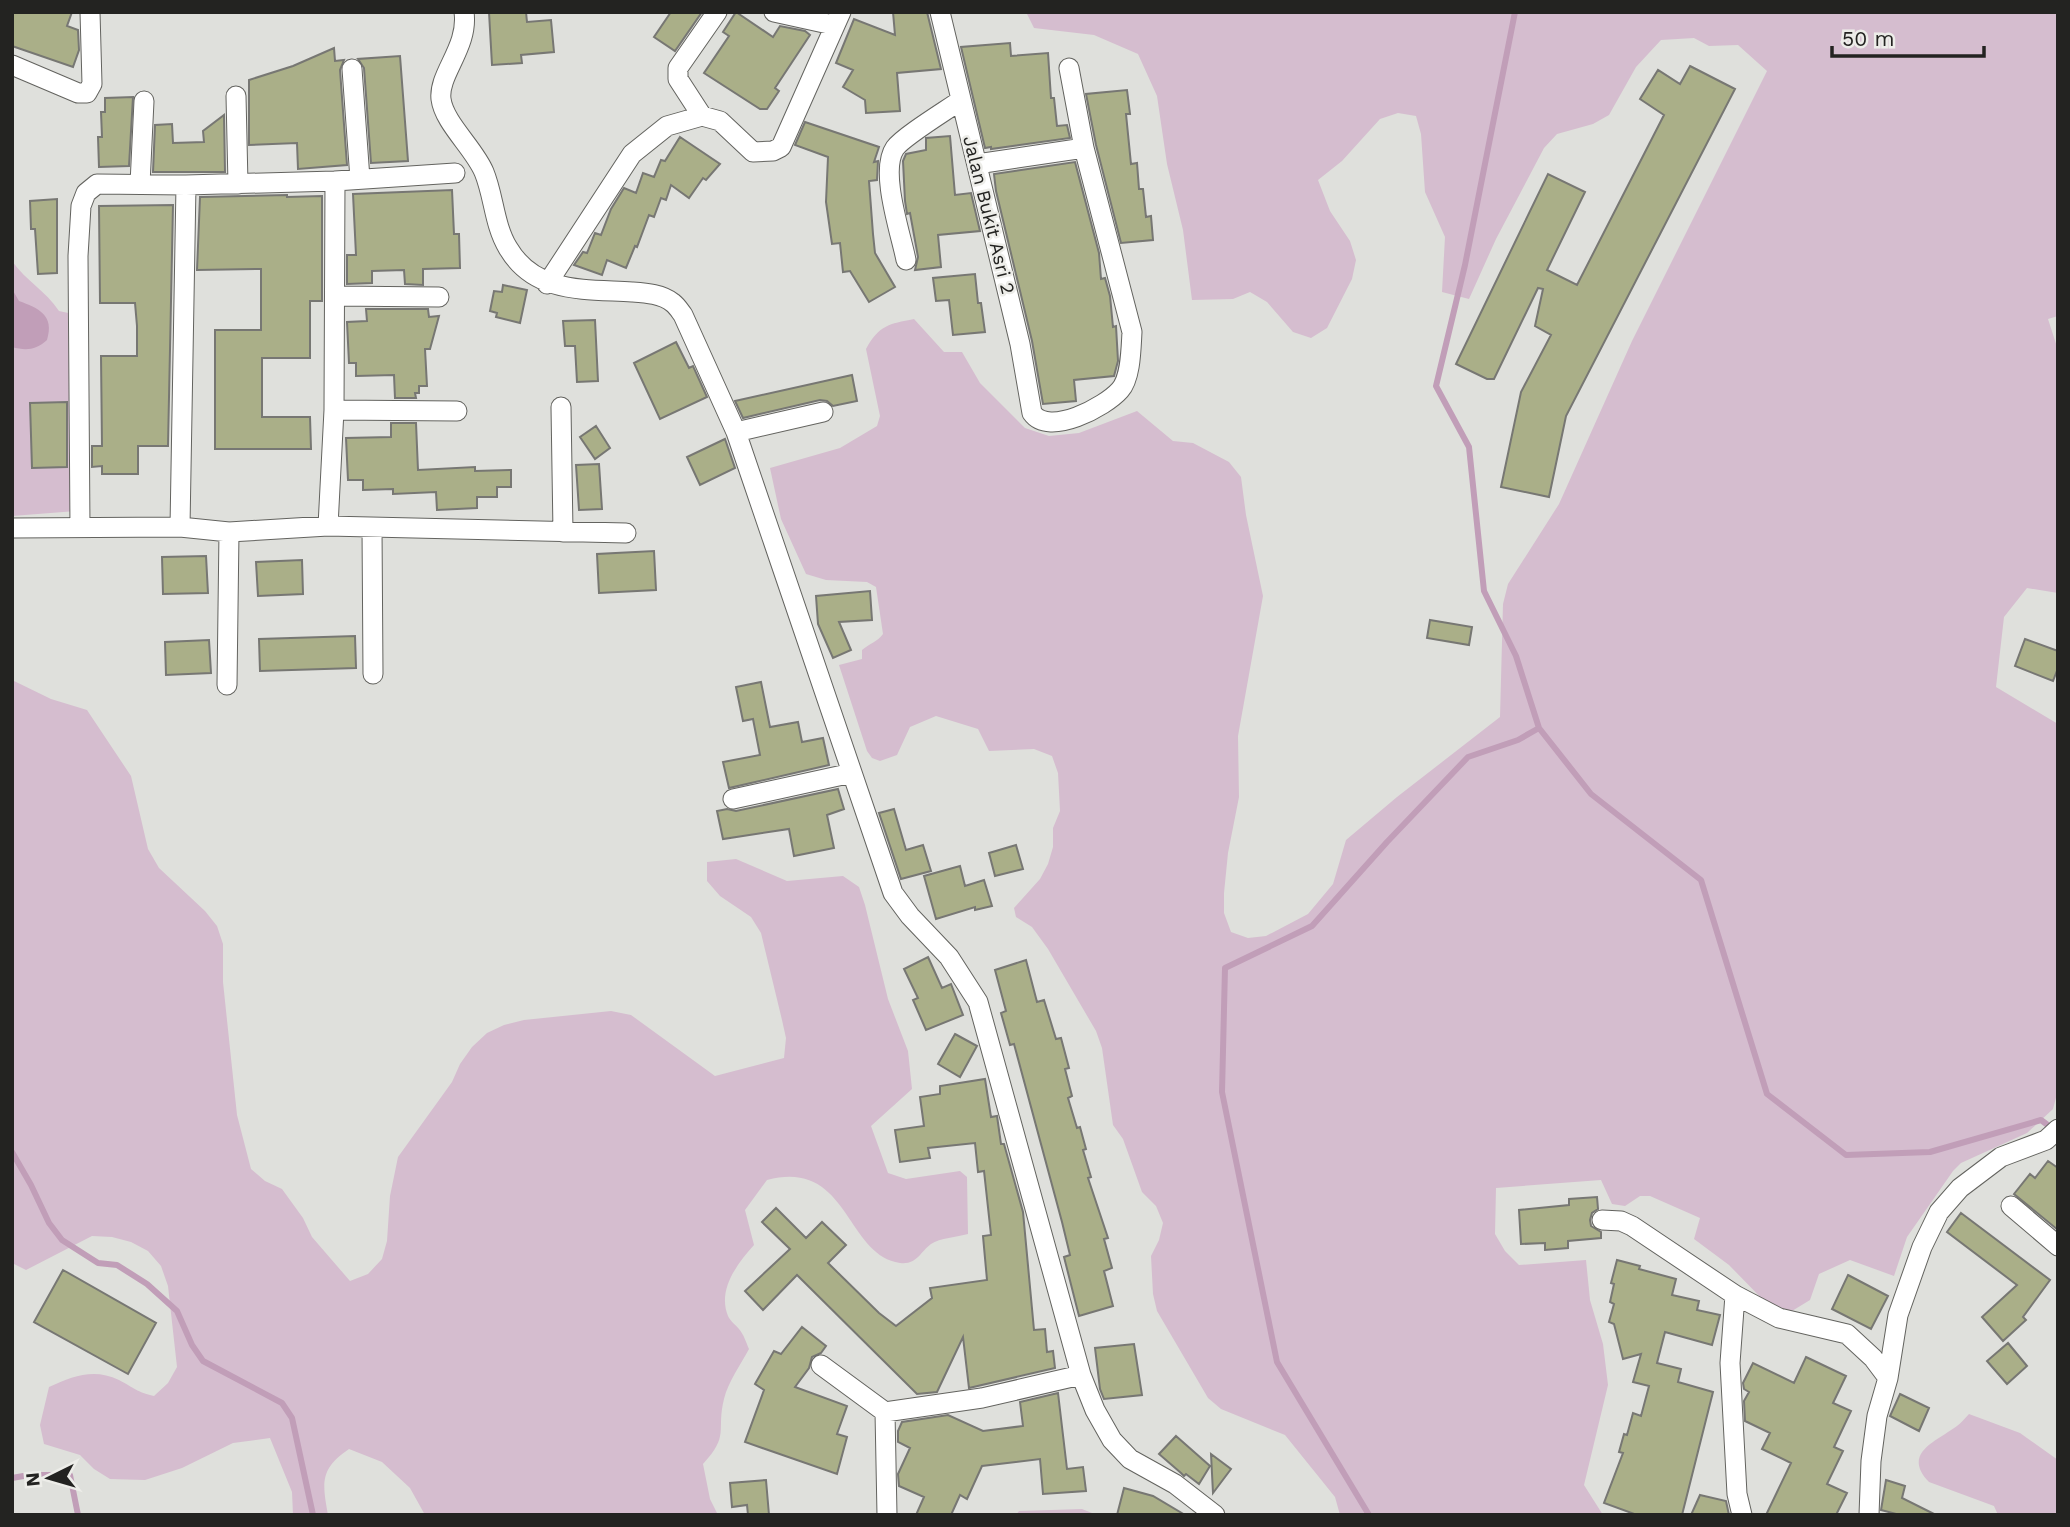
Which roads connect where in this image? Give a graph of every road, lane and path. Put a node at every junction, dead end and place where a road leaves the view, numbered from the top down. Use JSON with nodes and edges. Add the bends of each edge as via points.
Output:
{"nodes":[{"id":1,"x":90,"y":12,"type":"edge"},
{"id":2,"x":464,"y":12,"type":"edge"},
{"id":3,"x":717,"y":12,"type":"edge"},
{"id":4,"x":774,"y":12,"type":"edge"},
{"id":5,"x":940,"y":12,"type":"edge"},
{"id":6,"x":837,"y":19,"type":"edge"},
{"id":7,"x":12,"y":65,"type":"edge"},
{"id":8,"x":1069,"y":68,"type":"dead end"},
{"id":9,"x":352,"y":69,"type":"dead end"},
{"id":10,"x":236,"y":96,"type":"dead end"},
{"id":11,"x":961,"y":100,"type":"junction"},
{"id":12,"x":144,"y":101,"type":"dead end"},
{"id":13,"x":702,"y":116,"type":"junction"},
{"id":14,"x":1084,"y":148,"type":"junction"},
{"id":15,"x":977,"y":164,"type":"junction"},
{"id":16,"x":455,"y":173,"type":"dead end"},
{"id":17,"x":360,"y":179,"type":"junction"},
{"id":18,"x":335,"y":181,"type":"junction"},
{"id":19,"x":140,"y":184,"type":"junction"},
{"id":20,"x":238,"y":184,"type":"junction"},
{"id":21,"x":186,"y":185,"type":"junction"},
{"id":22,"x":906,"y":260,"type":"dead end"},
{"id":23,"x":547,"y":284,"type":"junction"},
{"id":24,"x":335,"y":296,"type":"junction"},
{"id":25,"x":439,"y":297,"type":"dead end"},
{"id":26,"x":561,"y":407,"type":"dead end"},
{"id":27,"x":334,"y":410,"type":"junction"},
{"id":28,"x":457,"y":411,"type":"dead end"},
{"id":29,"x":824,"y":412,"type":"dead end"},
{"id":30,"x":736,"y":432,"type":"junction"},
{"id":31,"x":180,"y":527,"type":"junction"},
{"id":32,"x":328,"y":527,"type":"junction"},
{"id":33,"x":12,"y":528,"type":"edge"},
{"id":34,"x":80,"y":528,"type":"junction"},
{"id":35,"x":372,"y":528,"type":"junction"},
{"id":36,"x":229,"y":532,"type":"junction"},
{"id":37,"x":563,"y":532,"type":"junction"},
{"id":38,"x":626,"y":533,"type":"dead end"},
{"id":39,"x":373,"y":674,"type":"dead end"},
{"id":40,"x":227,"y":685,"type":"dead end"},
{"id":41,"x":852,"y":772,"type":"junction"},
{"id":42,"x":733,"y":799,"type":"dead end"},
{"id":43,"x":2054,"y":1138,"type":"edge"},
{"id":44,"x":2011,"y":1206,"type":"dead end"},
{"id":45,"x":1602,"y":1220,"type":"dead end"},
{"id":46,"x":2058,"y":1246,"type":"edge"},
{"id":47,"x":1735,"y":1294,"type":"junction"},
{"id":48,"x":821,"y":1365,"type":"dead end"},
{"id":49,"x":1081,"y":1375,"type":"junction"},
{"id":50,"x":1888,"y":1378,"type":"junction"},
{"id":51,"x":885,"y":1412,"type":"junction"},
{"id":52,"x":887,"y":1515,"type":"edge"},
{"id":53,"x":1215,"y":1515,"type":"edge"},
{"id":54,"x":1742,"y":1515,"type":"edge"},
{"id":55,"x":1869,"y":1515,"type":"edge"}],
"edges":[{"from":1,"to":7,"type":"street","via":[[92,84],[87,93]]},
{"from":2,"to":23,"type":"street","via":[[461,43],[440,98],[447,116],[476,155],[508,248],[528,272]]},
{"from":3,"to":13,"type":"street","via":[[677,73]]},
{"from":4,"to":6,"type":"street"},
{"from":5,"to":11,"type":"street","name":"Jalan Bukit Asri 2"},
{"from":6,"to":13,"type":"street","via":[[781,147],[773,152],[753,152],[720,121]]},
{"from":8,"to":14,"type":"street"},
{"from":9,"to":17,"type":"street"},
{"from":10,"to":20,"type":"street"},
{"from":11,"to":15,"type":"street","name":"Jalan Bukit Asri 2"},
{"from":11,"to":22,"type":"street","via":[[895,149],[890,165],[891,193]]},
{"from":12,"to":19,"type":"street"},
{"from":13,"to":23,"type":"street","via":[[667,126],[632,154]]},
{"from":14,"to":15,"type":"street"},
{"from":14,"to":15,"type":"street","name":"Jalan Bukit Asri 2","via":[[1132,332],[1130,362],[1121,389],[1087,414],[1048,423],[1032,413]]},
{"from":16,"to":17,"type":"street"},
{"from":17,"to":18,"type":"street"},
{"from":18,"to":20,"type":"street"},
{"from":18,"to":24,"type":"street"},
{"from":19,"to":21,"type":"street"},
{"from":19,"to":34,"type":"street","via":[[97,184],[80,206]]},
{"from":20,"to":21,"type":"street"},
{"from":21,"to":31,"type":"street"},
{"from":23,"to":30,"type":"street","via":[[660,296],[674,303]]},
{"from":24,"to":25,"type":"street"},
{"from":24,"to":27,"type":"street"},
{"from":26,"to":37,"type":"street"},
{"from":27,"to":28,"type":"street"},
{"from":27,"to":32,"type":"street"},
{"from":29,"to":30,"type":"street"},
{"from":30,"to":41,"type":"street"},
{"from":31,"to":34,"type":"street"},
{"from":31,"to":36,"type":"street"},
{"from":32,"to":35,"type":"street"},
{"from":32,"to":36,"type":"street"},
{"from":33,"to":34,"type":"street"},
{"from":35,"to":37,"type":"street"},
{"from":35,"to":39,"type":"street"},
{"from":36,"to":40,"type":"street"},
{"from":37,"to":38,"type":"street"},
{"from":41,"to":42,"type":"street"},
{"from":41,"to":49,"type":"street","via":[[893,893],[950,957],[978,1002]]},
{"from":43,"to":50,"type":"street","via":[[2001,1157],[1960,1188],[1939,1212],[1898,1315]]},
{"from":44,"to":46,"type":"street"},
{"from":45,"to":47,"type":"street","via":[[1632,1226]]},
{"from":47,"to":50,"type":"street","via":[[1779,1318],[1847,1334]]},
{"from":47,"to":54,"type":"street","via":[[1730,1363]]},
{"from":48,"to":51,"type":"street"},
{"from":49,"to":51,"type":"street","via":[[982,1398]]},
{"from":49,"to":53,"type":"street","via":[[1094,1410],[1121,1450]]},
{"from":50,"to":55,"type":"street","via":[[1877,1416]]},
{"from":51,"to":52,"type":"street"}]}
